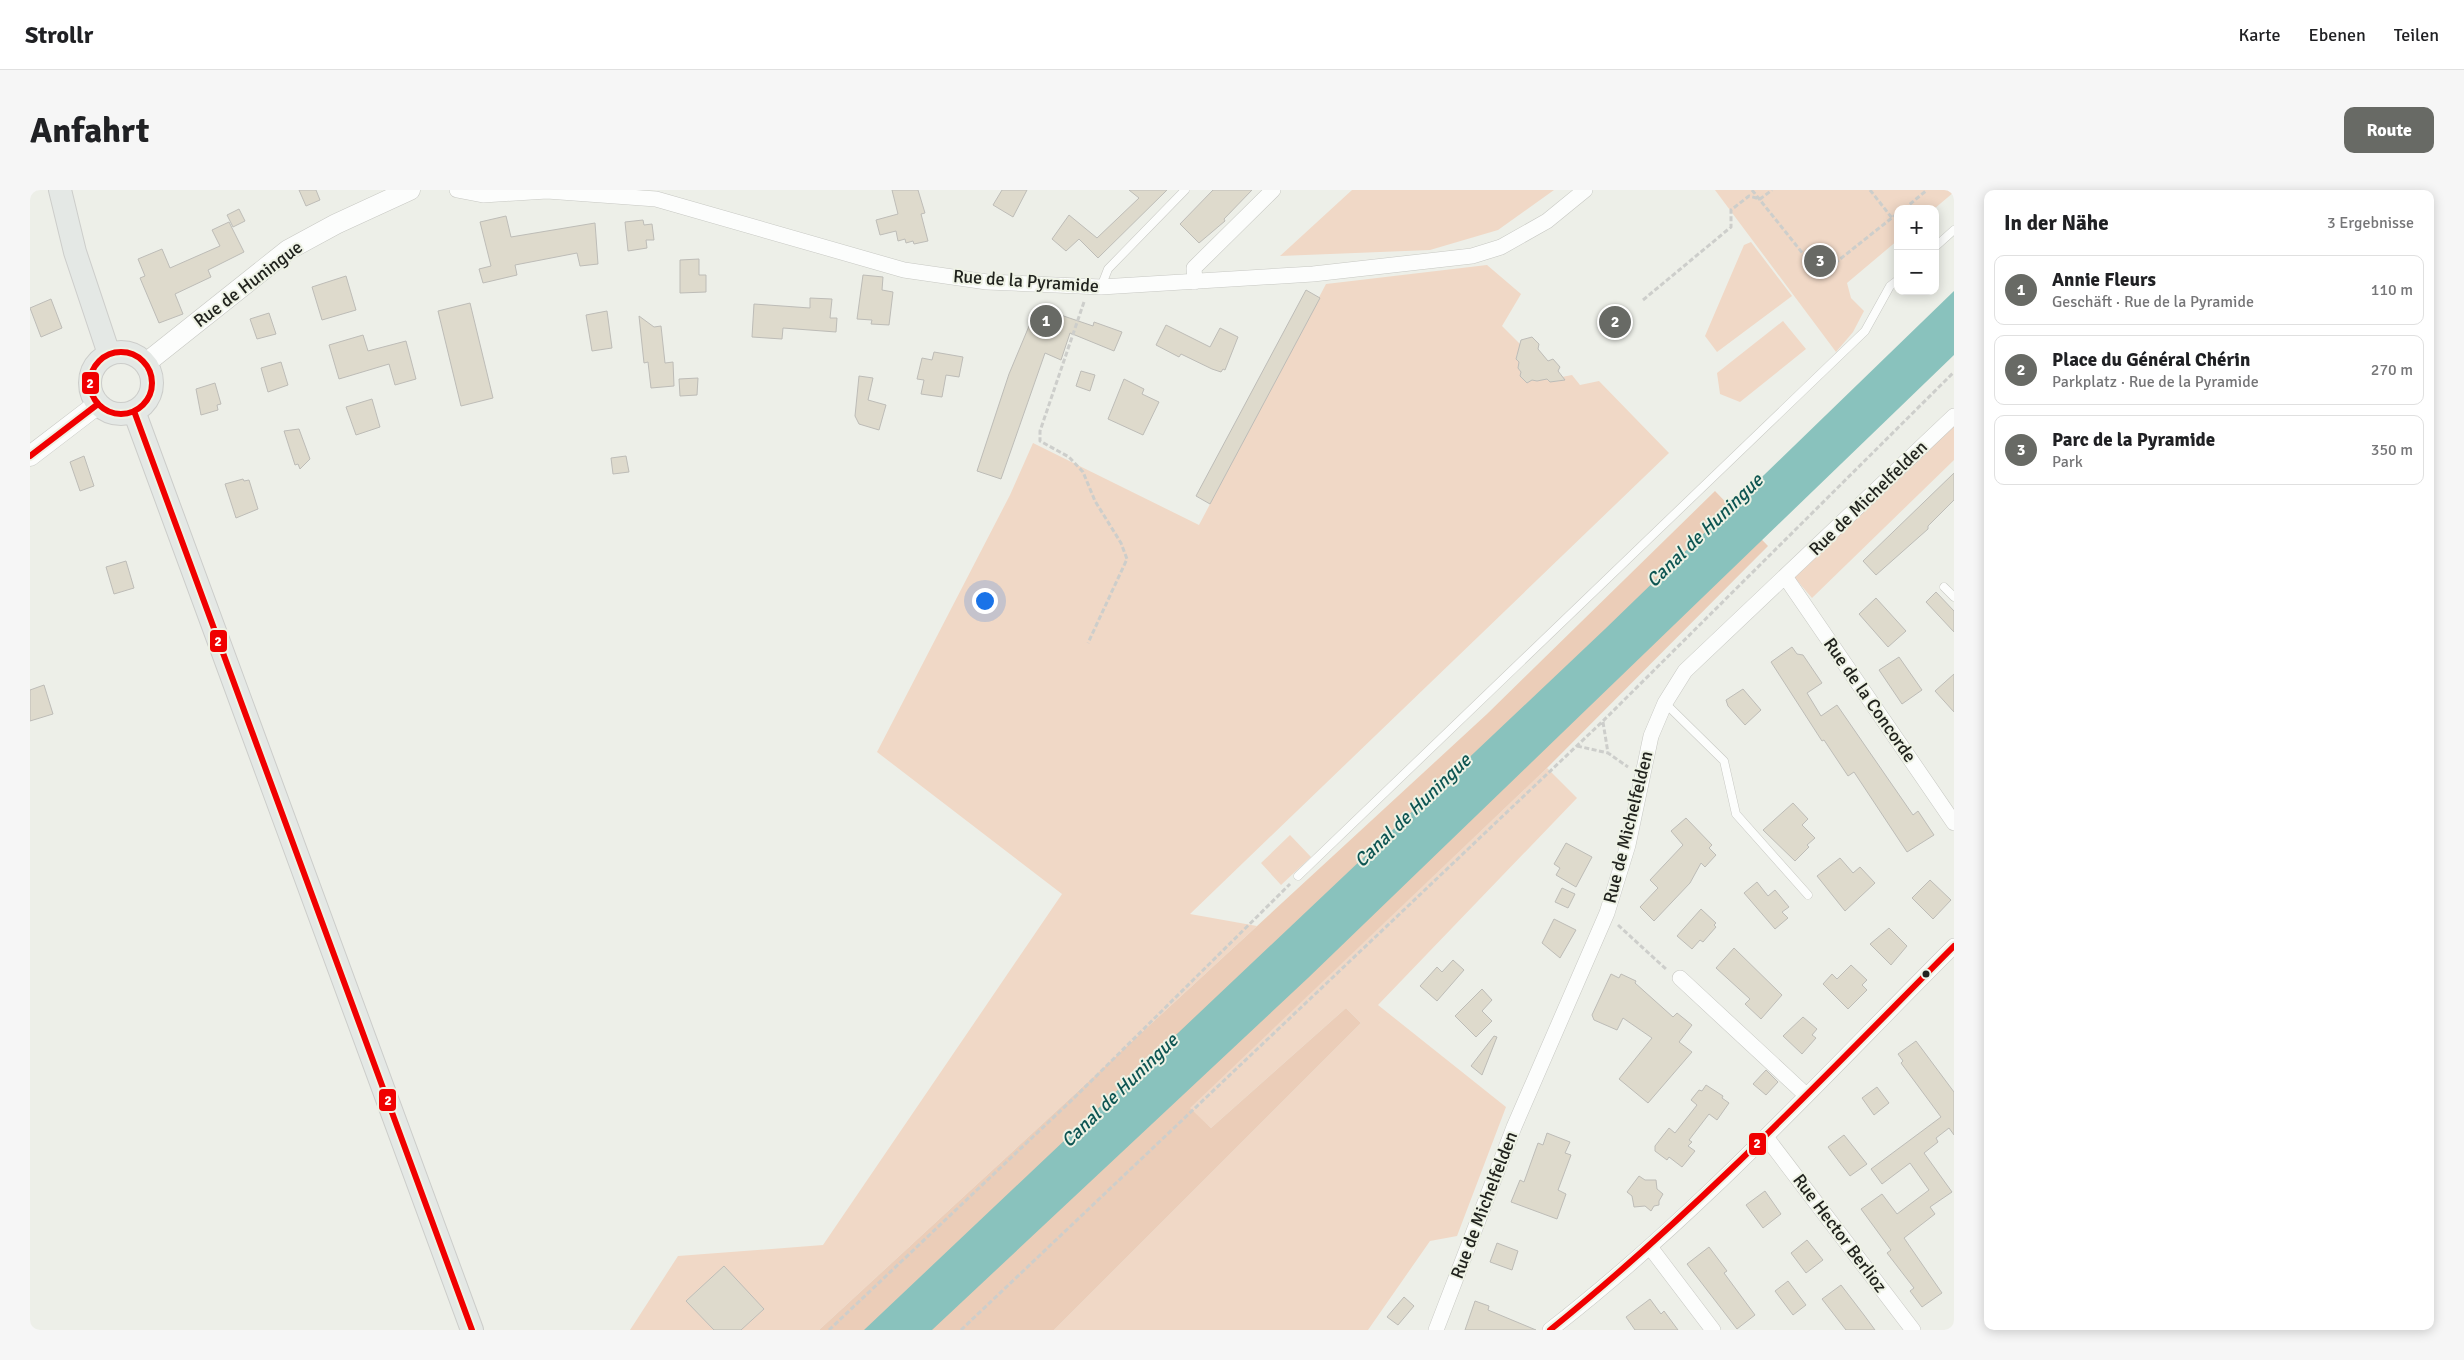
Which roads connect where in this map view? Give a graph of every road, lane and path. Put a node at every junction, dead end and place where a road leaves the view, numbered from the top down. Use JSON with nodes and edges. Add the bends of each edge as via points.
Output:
{"nodes":[{"id":1,"x":60,"y":190,"type":"edge"},
{"id":2,"x":410,"y":190,"type":"edge"},
{"id":3,"x":457,"y":190,"type":"edge"},
{"id":4,"x":1185,"y":190,"type":"edge"},
{"id":5,"x":1273,"y":190,"type":"edge"},
{"id":6,"x":1585,"y":190,"type":"edge"},
{"id":7,"x":1752,"y":190,"type":"edge"},
{"id":8,"x":1772,"y":190,"type":"edge"},
{"id":9,"x":1870,"y":190,"type":"edge"},
{"id":10,"x":1927,"y":190,"type":"edge"},
{"id":11,"x":1760,"y":200,"type":"junction"},
{"id":12,"x":1909,"y":205,"type":"edge"},
{"id":13,"x":1892,"y":218,"type":"joint"},
{"id":14,"x":1954,"y":230,"type":"edge"},
{"id":15,"x":1939,"y":242,"type":"edge"},
{"id":16,"x":1195,"y":282,"type":"junction"},
{"id":17,"x":1894,"y":283,"type":"edge"},
{"id":18,"x":1094,"y":287,"type":"junction"},
{"id":19,"x":1642,"y":300,"type":"dead end"},
{"id":20,"x":109,"y":354,"type":"junction"},
{"id":21,"x":146,"y":363,"type":"junction"},
{"id":22,"x":1954,"y":372,"type":"edge"},
{"id":23,"x":98,"y":404,"type":"junction"},
{"id":24,"x":134,"y":411,"type":"junction"},
{"id":25,"x":1954,"y":416,"type":"edge"},
{"id":26,"x":30,"y":456,"type":"edge"},
{"id":27,"x":1786,"y":578,"type":"junction"},
{"id":28,"x":1944,"y":587,"type":"dead end"},
{"id":29,"x":1954,"y":597,"type":"edge"},
{"id":30,"x":1088,"y":643,"type":"dead end"},
{"id":31,"x":1665,"y":703,"type":"junction"},
{"id":32,"x":1603,"y":721,"type":"junction"},
{"id":33,"x":1577,"y":746,"type":"junction"},
{"id":34,"x":1608,"y":753,"type":"junction"},
{"id":35,"x":1641,"y":776,"type":"junction"},
{"id":36,"x":1954,"y":823,"type":"edge"},
{"id":37,"x":1298,"y":876,"type":"joint"},
{"id":38,"x":1808,"y":895,"type":"dead end"},
{"id":39,"x":1605,"y":916,"type":"junction"},
{"id":40,"x":1954,"y":946,"type":"edge"},
{"id":41,"x":1680,"y":978,"type":"joint"},
{"id":42,"x":1806,"y":1095,"type":"junction"},
{"id":43,"x":1766,"y":1137,"type":"junction"},
{"id":44,"x":1650,"y":1247,"type":"junction"},
{"id":45,"x":472,"y":1330,"type":"edge"},
{"id":46,"x":829,"y":1330,"type":"edge"},
{"id":47,"x":961,"y":1330,"type":"edge"},
{"id":48,"x":1436,"y":1330,"type":"edge"},
{"id":49,"x":1550,"y":1330,"type":"edge"},
{"id":50,"x":1713,"y":1330,"type":"edge"},
{"id":51,"x":1913,"y":1330,"type":"edge"}],
"edges":[{"from":1,"to":20,"type":"main road","via":[[75,252]]},
{"from":2,"to":21,"type":"street","name":"Rue de Huningue","via":[[288,250]]},
{"from":3,"to":18,"type":"street","name":"Rue de la Pyramide","via":[[483,195],[547,191],[656,199],[904,270],[987,282]]},
{"from":4,"to":18,"type":"lane"},
{"from":5,"to":16,"type":"street","via":[[1194,268]]},
{"from":6,"to":16,"type":"street","name":"Rue de la Pyramide","via":[[1547,221],[1501,247],[1472,256],[1313,274]]},
{"from":7,"to":11,"type":"path"},
{"from":8,"to":11,"type":"path"},
{"from":9,"to":13,"type":"path"},
{"from":10,"to":12,"type":"path"},
{"from":11,"to":13,"type":"path","via":[[1820,275]]},
{"from":11,"to":19,"type":"path","via":[[1749,196],[1731,210],[1731,227]]},
{"from":14,"to":15,"type":"lane"},
{"from":16,"to":18,"type":"street","name":"Rue de la Pyramide"},
{"from":17,"to":37,"type":"lane","via":[[1865,331]]},
{"from":18,"to":30,"type":"path","via":[[1081,314],[1040,431],[1040,441],[1068,457],[1083,472],[1127,559]]},
{"from":20,"to":21,"type":"main road","via":[[130,353]]},
{"from":20,"to":23,"type":"main road","via":[[101,359],[90,376],[91,391]]},
{"from":21,"to":24,"type":"main road","via":[[151,386],[145,400]]},
{"from":22,"to":32,"type":"path"},
{"from":23,"to":24,"type":"main road","via":[[115,413]]},
{"from":23,"to":26,"type":"street"},
{"from":24,"to":45,"type":"main road"},
{"from":25,"to":27,"type":"street","name":"Rue de Michelfelden"},
{"from":27,"to":31,"type":"street","name":"Rue de Michelfelden","via":[[1685,671]]},
{"from":27,"to":36,"type":"street","name":"Rue de la Concorde"},
{"from":28,"to":29,"type":"lane"},
{"from":31,"to":35,"type":"street","name":"Rue de Michelfelden","via":[[1650,736]]},
{"from":31,"to":38,"type":"lane","via":[[1724,761],[1736,814]]},
{"from":32,"to":33,"type":"path"},
{"from":32,"to":34,"type":"path"},
{"from":33,"to":34,"type":"path"},
{"from":33,"to":47,"type":"path"},
{"from":34,"to":35,"type":"path"},
{"from":35,"to":39,"type":"street","name":"Rue de Michelfelden","via":[[1628,845]]},
{"from":37,"to":46,"type":"path","via":[[1080,1092]]},
{"from":39,"to":41,"type":"path"},
{"from":39,"to":48,"type":"street","name":"Rue de Michelfelden","via":[[1514,1127]]},
{"from":40,"to":42,"type":"street"},
{"from":41,"to":42,"type":"street"},
{"from":42,"to":43,"type":"street"},
{"from":43,"to":44,"type":"street"},
{"from":43,"to":51,"type":"street","name":"Rue Hector Berlioz"},
{"from":44,"to":49,"type":"street"},
{"from":44,"to":50,"type":"street"}]}
